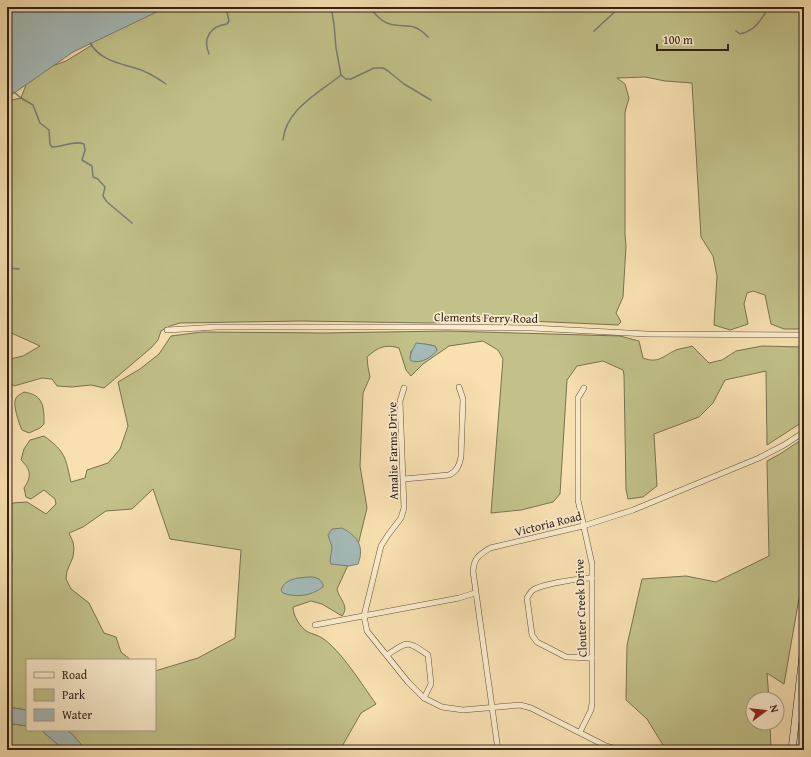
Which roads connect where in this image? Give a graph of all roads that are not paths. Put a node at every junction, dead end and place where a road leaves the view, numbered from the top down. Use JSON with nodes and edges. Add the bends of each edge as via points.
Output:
{"nodes":[{"id":1,"x":168,"y":330,"type":"dead end"},
{"id":2,"x":804,"y":335,"type":"edge"},
{"id":3,"x":459,"y":387,"type":"dead end"},
{"id":4,"x":404,"y":388,"type":"dead end"},
{"id":5,"x":584,"y":388,"type":"dead end"},
{"id":6,"x":804,"y":432,"type":"edge"},
{"id":7,"x":404,"y":479,"type":"junction"},
{"id":8,"x":583,"y":526,"type":"junction"},
{"id":9,"x":592,"y":578,"type":"junction"},
{"id":10,"x":475,"y":593,"type":"junction"},
{"id":11,"x":364,"y":616,"type":"junction"},
{"id":12,"x":315,"y":625,"type":"dead end"},
{"id":13,"x":804,"y":646,"type":"edge"},
{"id":14,"x":387,"y":655,"type":"junction"},
{"id":15,"x":592,"y":658,"type":"junction"},
{"id":16,"x":424,"y":698,"type":"junction"},
{"id":17,"x":492,"y":708,"type":"junction"},
{"id":18,"x":580,"y":732,"type":"junction"},
{"id":19,"x":498,"y":750,"type":"edge"},
{"id":20,"x":620,"y":750,"type":"edge"},
{"id":21,"x":792,"y":750,"type":"edge"}],
"edges":[{"from":1,"to":2,"type":"street","name":"Clements Ferry Road","via":[[217,327],[445,327],[532,328],[647,334]]},
{"from":3,"to":7,"type":"street","via":[[463,399],[459,466],[449,475]]},
{"from":4,"to":7,"type":"street","name":"Amalie Farms Drive","via":[[400,401],[400,431]]},
{"from":5,"to":8,"type":"street","name":"Clouter Creek Drive","via":[[578,398],[578,500]]},
{"from":6,"to":8,"type":"street","name":"Victoria Road","via":[[759,458],[633,510]]},
{"from":7,"to":11,"type":"street","name":"Amalie Farms Drive","via":[[402,518],[381,546]]},
{"from":8,"to":9,"type":"street","name":"Clouter Creek Drive","via":[[592,564]]},
{"from":8,"to":10,"type":"street","name":"Victoria Road","via":[[490,548],[480,554],[474,562]]},
{"from":9,"to":15,"type":"street","name":"Clouter Creek Drive"},
{"from":9,"to":15,"type":"street","via":[[539,587],[527,598],[532,635],[537,642],[566,657]]},
{"from":10,"to":11,"type":"street"},
{"from":10,"to":17,"type":"street","name":"Victoria Road"},
{"from":11,"to":12,"type":"street"},
{"from":11,"to":14,"type":"street","via":[[367,631]]},
{"from":13,"to":21,"type":"main road"},
{"from":14,"to":16,"type":"street"},
{"from":14,"to":16,"type":"street","via":[[404,644],[413,644],[428,655],[431,684]]},
{"from":15,"to":18,"type":"street","name":"Clouter Creek Drive","via":[[591,710]]},
{"from":16,"to":17,"type":"street","via":[[442,707],[463,710]]},
{"from":17,"to":18,"type":"street","via":[[520,705]]},
{"from":17,"to":19,"type":"street","name":"Victoria Road"},
{"from":18,"to":20,"type":"street","via":[[606,746]]}]}
